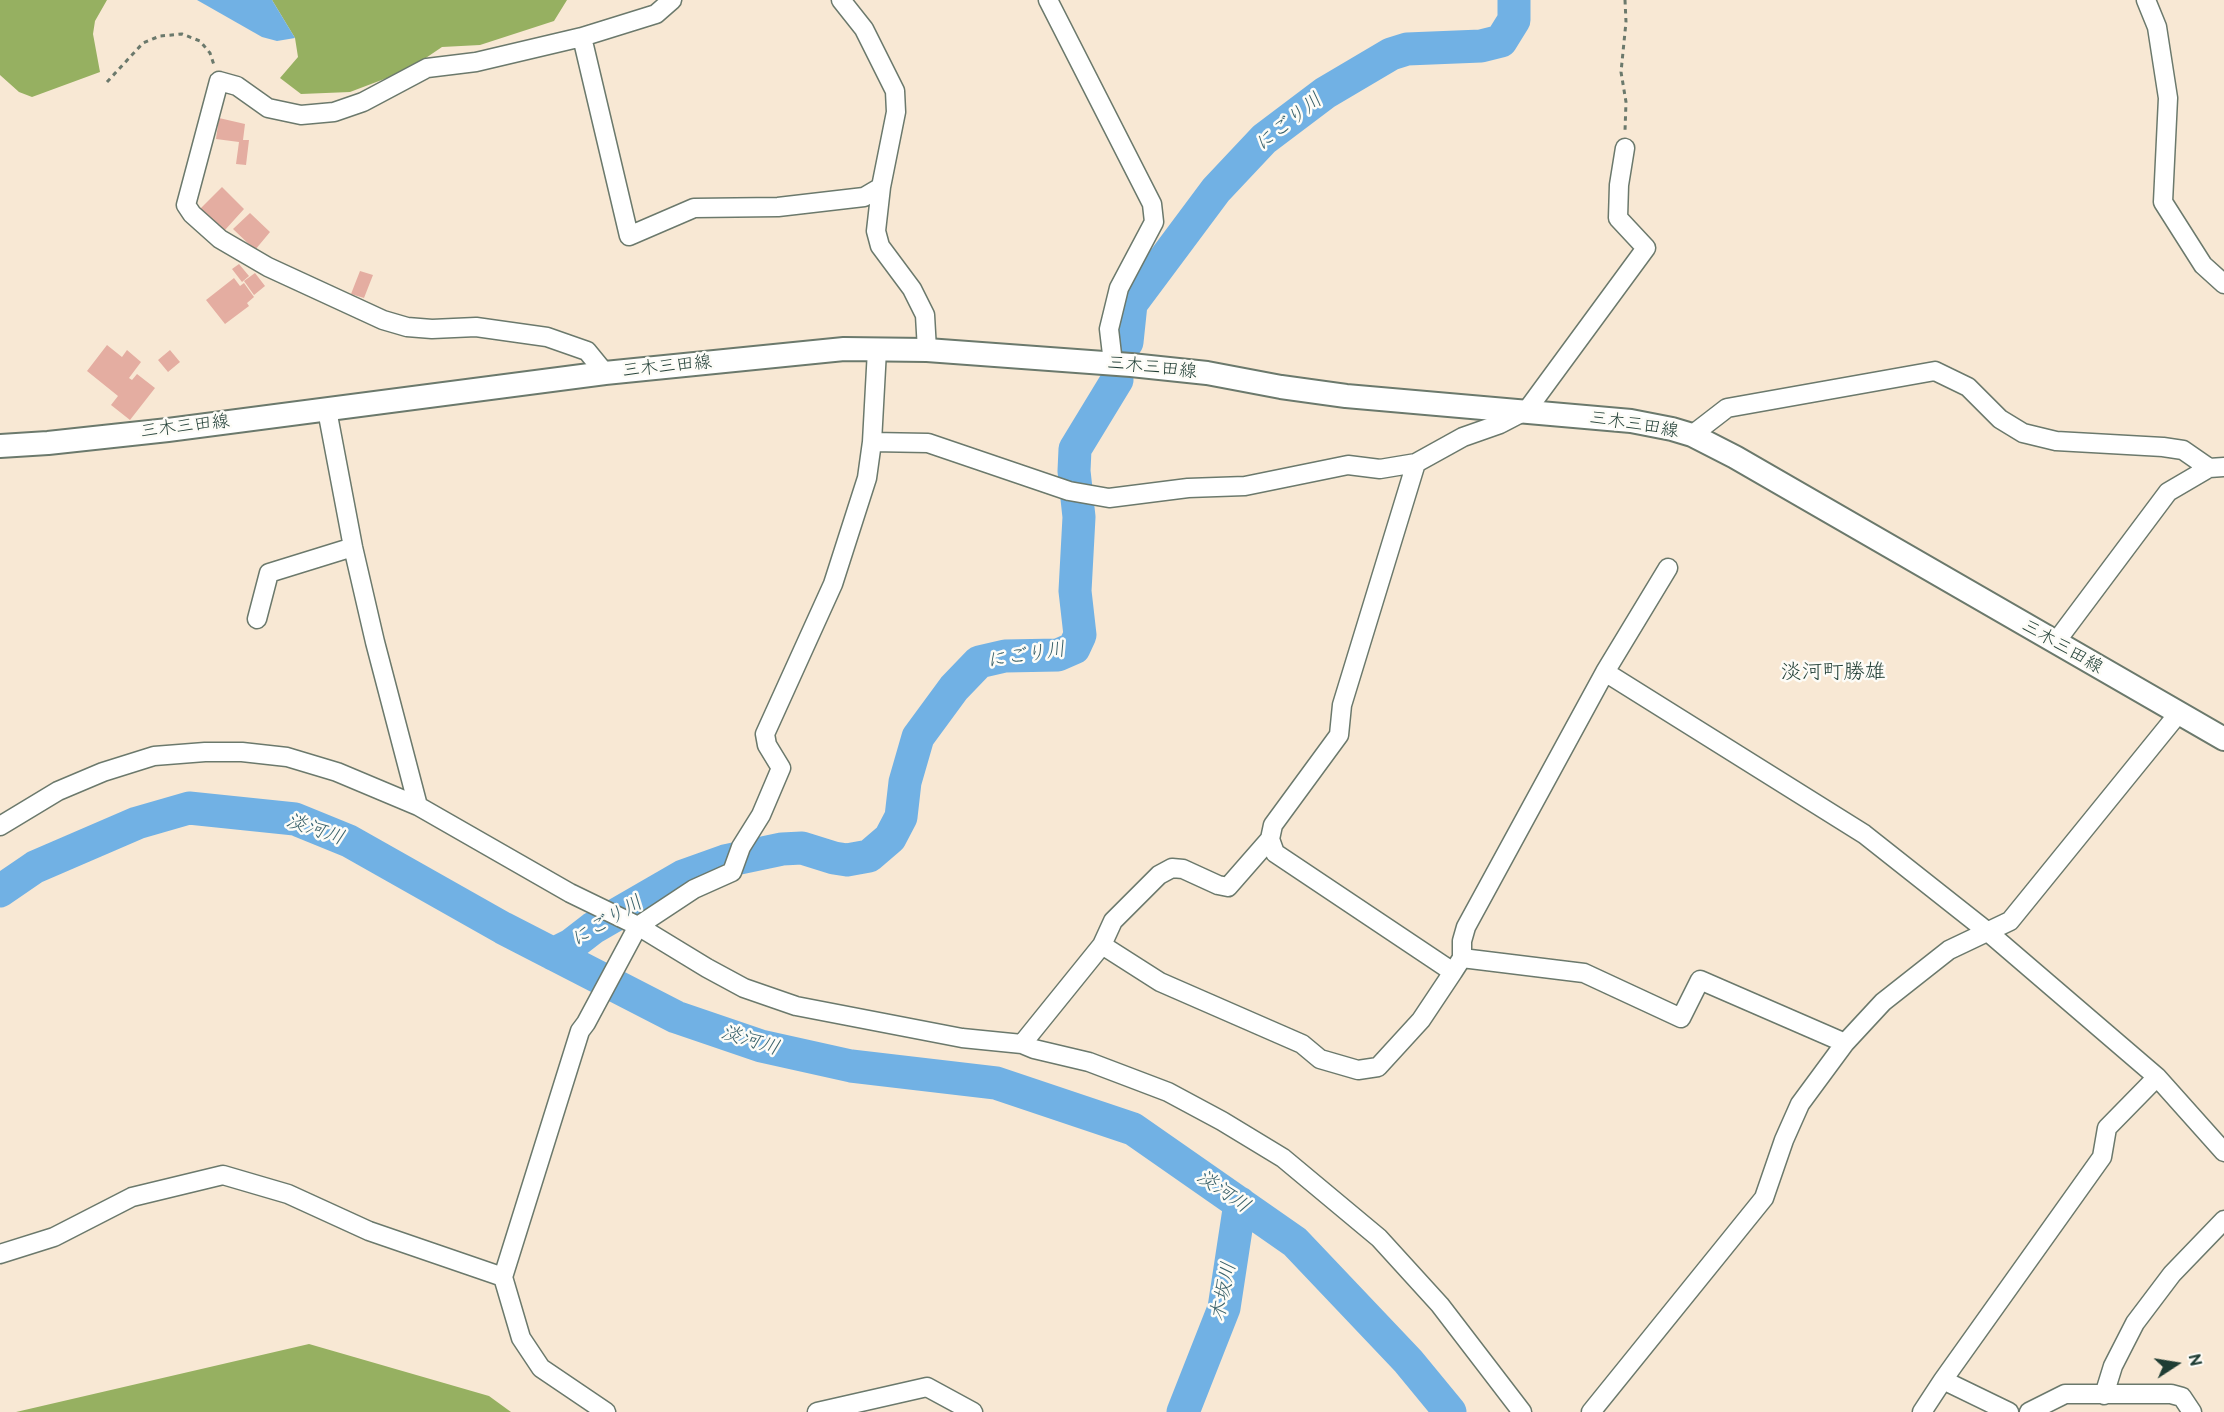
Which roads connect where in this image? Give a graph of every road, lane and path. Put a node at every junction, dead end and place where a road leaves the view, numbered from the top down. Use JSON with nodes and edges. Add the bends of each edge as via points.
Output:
{"nodes":[{"id":1,"x":672,"y":0,"type":"edge"},
{"id":2,"x":841,"y":0,"type":"edge"},
{"id":3,"x":1048,"y":0,"type":"edge"},
{"id":4,"x":1625,"y":0,"type":"edge"},
{"id":5,"x":2146,"y":0,"type":"edge"},
{"id":6,"x":582,"y":37,"type":"junction"},
{"id":7,"x":219,"y":81,"type":"junction"},
{"id":8,"x":107,"y":82,"type":"dead end"},
{"id":9,"x":1625,"y":148,"type":"joint"},
{"id":10,"x":881,"y":188,"type":"junction"},
{"id":11,"x":2224,"y":284,"type":"edge"},
{"id":12,"x":876,"y":350,"type":"junction"},
{"id":13,"x":927,"y":350,"type":"junction"},
{"id":14,"x":1113,"y":363,"type":"junction"},
{"id":15,"x":605,"y":373,"type":"junction"},
{"id":16,"x":327,"y":410,"type":"junction"},
{"id":17,"x":1527,"y":411,"type":"junction"},
{"id":18,"x":1692,"y":435,"type":"junction"},
{"id":19,"x":872,"y":442,"type":"junction"},
{"id":20,"x":0,"y":446,"type":"edge"},
{"id":21,"x":1416,"y":463,"type":"junction"},
{"id":22,"x":2217,"y":468,"type":"edge"},
{"id":23,"x":353,"y":547,"type":"junction"},
{"id":24,"x":1668,"y":568,"type":"dead end"},
{"id":25,"x":257,"y":619,"type":"dead end"},
{"id":26,"x":2055,"y":643,"type":"junction"},
{"id":27,"x":1605,"y":672,"type":"junction"},
{"id":28,"x":2178,"y":714,"type":"junction"},
{"id":29,"x":2224,"y":739,"type":"edge"},
{"id":30,"x":418,"y":806,"type":"junction"},
{"id":31,"x":0,"y":826,"type":"edge"},
{"id":32,"x":1270,"y":839,"type":"junction"},
{"id":33,"x":638,"y":926,"type":"junction"},
{"id":34,"x":1988,"y":932,"type":"junction"},
{"id":35,"x":1102,"y":945,"type":"junction"},
{"id":36,"x":1457,"y":965,"type":"junction"},
{"id":37,"x":1845,"y":1042,"type":"junction"},
{"id":38,"x":1022,"y":1044,"type":"junction"},
{"id":39,"x":2157,"y":1077,"type":"junction"},
{"id":40,"x":2224,"y":1152,"type":"edge"},
{"id":41,"x":2224,"y":1220,"type":"edge"},
{"id":42,"x":0,"y":1254,"type":"edge"},
{"id":43,"x":503,"y":1277,"type":"junction"},
{"id":44,"x":1943,"y":1380,"type":"junction"},
{"id":45,"x":2104,"y":1395,"type":"junction"},
{"id":46,"x":606,"y":1412,"type":"edge"},
{"id":47,"x":817,"y":1412,"type":"edge"},
{"id":48,"x":973,"y":1412,"type":"edge"},
{"id":49,"x":1522,"y":1412,"type":"edge"},
{"id":50,"x":1591,"y":1412,"type":"edge"},
{"id":51,"x":1922,"y":1412,"type":"edge"},
{"id":52,"x":2009,"y":1412,"type":"edge"},
{"id":53,"x":2030,"y":1412,"type":"edge"},
{"id":54,"x":2192,"y":1412,"type":"edge"}],
"edges":[{"from":1,"to":6,"type":"street","via":[[656,14]]},
{"from":2,"to":10,"type":"street","via":[[864,29],[895,91],[896,112]]},
{"from":3,"to":14,"type":"street","via":[[1152,204],[1154,222],[1119,288],[1109,329]]},
{"from":4,"to":9,"type":"path","via":[[1621,72],[1626,102]]},
{"from":5,"to":11,"type":"street","via":[[2157,27],[2168,98],[2163,202],[2203,265]]},
{"from":6,"to":7,"type":"street","via":[[476,62],[426,68],[363,102],[334,112],[301,115],[268,108],[237,86]]},
{"from":6,"to":10,"type":"street","via":[[629,236],[694,208],[778,207],[864,197]]},
{"from":7,"to":8,"type":"path","via":[[210,53],[200,41],[182,34],[143,43]]},
{"from":7,"to":15,"type":"street","via":[[186,205],[220,239],[268,267],[383,321],[407,327],[476,327],[547,336],[587,351]]},
{"from":9,"to":17,"type":"street","via":[[1618,218],[1646,248]]},
{"from":10,"to":13,"type":"street","via":[[876,231],[880,246],[912,289],[925,315]]},
{"from":12,"to":13,"type":"main road","name":"三木三田線"},
{"from":12,"to":15,"type":"main road","name":"三木三田線","via":[[844,348]]},
{"from":12,"to":19,"type":"street"},
{"from":13,"to":14,"type":"main road","name":"三木三田線"},
{"from":14,"to":17,"type":"main road","name":"三木三田線","via":[[1207,373],[1346,396]]},
{"from":15,"to":16,"type":"main road","name":"三木三田線"},
{"from":16,"to":20,"type":"main road","name":"三木三田線"},
{"from":16,"to":23,"type":"street"},
{"from":17,"to":18,"type":"main road","name":"三木三田線","via":[[1631,421]]},
{"from":17,"to":21,"type":"street","via":[[1463,437]]},
{"from":18,"to":22,"type":"street","via":[[1727,408],[1935,371],[1968,387],[2000,419],[2023,433],[2056,441],[2183,450]]},
{"from":18,"to":26,"type":"main road","name":"三木三田線","via":[[1735,456]]},
{"from":19,"to":21,"type":"street","via":[[928,443],[1069,491],[1108,498],[1245,486],[1348,465],[1380,470]]},
{"from":19,"to":33,"type":"street","via":[[867,478],[833,584],[765,734],[781,768],[761,815],[741,847],[732,872],[694,890]]},
{"from":21,"to":32,"type":"street","via":[[1342,705],[1339,735],[1274,825]]},
{"from":22,"to":26,"type":"street","via":[[2168,492]]},
{"from":23,"to":25,"type":"street","via":[[269,573]]},
{"from":23,"to":30,"type":"street"},
{"from":24,"to":27,"type":"street"},
{"from":26,"to":28,"type":"main road","name":"三木三田線"},
{"from":27,"to":34,"type":"street","via":[[1864,834]]},
{"from":27,"to":36,"type":"street","via":[[1466,927]]},
{"from":28,"to":29,"type":"main road","name":"三木三田線"},
{"from":28,"to":34,"type":"street","via":[[2010,921]]},
{"from":30,"to":31,"type":"street","via":[[337,772],[287,757],[205,752],[154,756],[103,772],[58,791]]},
{"from":30,"to":33,"type":"street","via":[[570,893]]},
{"from":32,"to":35,"type":"street","via":[[1228,887],[1183,869],[1172,868],[1159,874],[1113,921]]},
{"from":32,"to":36,"type":"street","via":[[1275,853]]},
{"from":33,"to":38,"type":"street","via":[[744,988],[795,1006],[962,1038]]},
{"from":33,"to":43,"type":"street","via":[[580,1031]]},
{"from":34,"to":37,"type":"street","via":[[1949,950],[1883,1002]]},
{"from":34,"to":39,"type":"street"},
{"from":35,"to":36,"type":"street","via":[[1160,982],[1302,1044],[1320,1059],[1358,1070],[1378,1067],[1421,1020]]},
{"from":35,"to":38,"type":"street"},
{"from":36,"to":37,"type":"street","via":[[1584,973],[1681,1018],[1700,981]]},
{"from":37,"to":50,"type":"street","via":[[1800,1104],[1764,1198]]},
{"from":38,"to":49,"type":"street","via":[[1089,1062],[1168,1092],[1283,1158],[1379,1238],[1440,1305]]},
{"from":39,"to":40,"type":"street"},
{"from":39,"to":44,"type":"street","via":[[2107,1128],[2102,1157]]},
{"from":41,"to":45,"type":"street","via":[[2172,1274],[2135,1323],[2113,1366]]},
{"from":42,"to":43,"type":"street","via":[[54,1237],[132,1197],[223,1174],[288,1194],[369,1231]]},
{"from":43,"to":46,"type":"street","via":[[521,1338],[541,1368]]},
{"from":44,"to":51,"type":"street"},
{"from":44,"to":52,"type":"street"},
{"from":45,"to":53,"type":"street","via":[[2065,1394]]},
{"from":45,"to":54,"type":"street","via":[[2170,1394],[2182,1397]]},
{"from":47,"to":48,"type":"street","via":[[927,1387]]}]}
